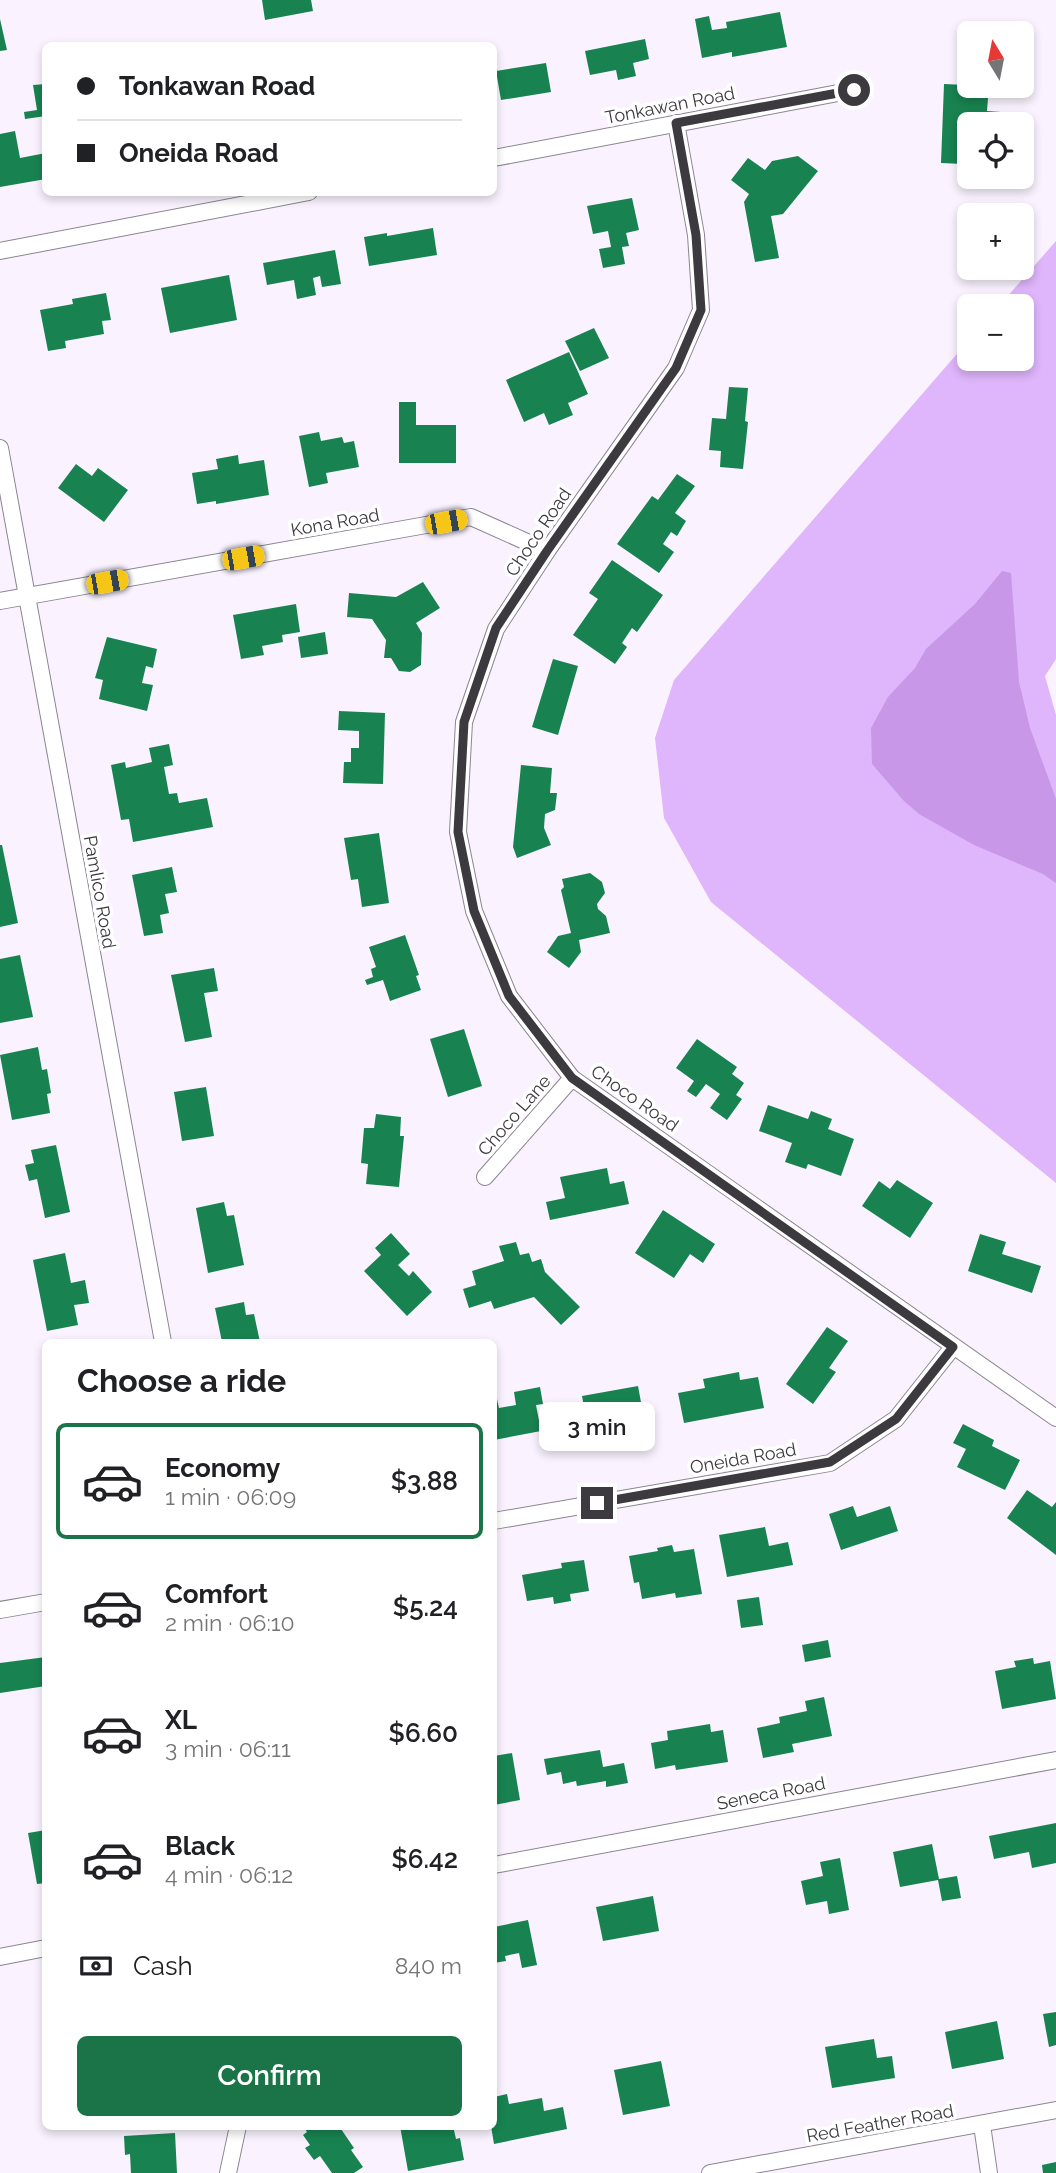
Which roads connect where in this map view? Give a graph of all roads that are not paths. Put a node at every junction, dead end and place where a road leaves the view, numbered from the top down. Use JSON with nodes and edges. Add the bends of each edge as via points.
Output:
{"nodes":[{"id":1,"x":854,"y":90,"type":"dead end"},
{"id":2,"x":676,"y":123,"type":"junction"},
{"id":3,"x":497,"y":157,"type":"edge"},
{"id":4,"x":288,"y":196,"type":"edge"},
{"id":5,"x":0,"y":251,"type":"edge"},
{"id":6,"x":0,"y":449,"type":"edge"},
{"id":7,"x":547,"y":551,"type":"junction"},
{"id":8,"x":26,"y":596,"type":"junction"},
{"id":9,"x":0,"y":601,"type":"edge"},
{"id":10,"x":572,"y":1078,"type":"junction"},
{"id":11,"x":485,"y":1177,"type":"dead end"},
{"id":12,"x":162,"y":1339,"type":"edge"},
{"id":13,"x":953,"y":1347,"type":"junction"},
{"id":14,"x":1056,"y":1418,"type":"edge"},
{"id":15,"x":497,"y":1520,"type":"edge"},
{"id":16,"x":42,"y":1603,"type":"edge"},
{"id":17,"x":0,"y":1609,"type":"edge"},
{"id":18,"x":1056,"y":1760,"type":"edge"},
{"id":19,"x":497,"y":1864,"type":"edge"},
{"id":20,"x":42,"y":1949,"type":"edge"},
{"id":21,"x":0,"y":1957,"type":"edge"},
{"id":22,"x":1056,"y":2110,"type":"edge"},
{"id":23,"x":982,"y":2125,"type":"junction"},
{"id":24,"x":237,"y":2130,"type":"edge"},
{"id":25,"x":228,"y":2173,"type":"edge"},
{"id":26,"x":710,"y":2173,"type":"edge"},
{"id":27,"x":989,"y":2173,"type":"edge"}],
"edges":[{"from":1,"to":2,"type":"street","name":"Tonkawan Road"},
{"from":2,"to":3,"type":"street","name":"Tonkawan Road"},
{"from":2,"to":7,"type":"street","name":"Choco Road","via":[[696,235],[701,310],[676,368]]},
{"from":4,"to":5,"type":"street"},
{"from":6,"to":8,"type":"street","name":"Pamlico Road"},
{"from":7,"to":8,"type":"street","name":"Kona Road","via":[[471,517]]},
{"from":7,"to":10,"type":"street","name":"Choco Road","via":[[496,628],[464,722],[458,832],[474,911],[509,996]]},
{"from":8,"to":9,"type":"street","name":"Kona Road"},
{"from":8,"to":12,"type":"street","name":"Pamlico Road"},
{"from":10,"to":11,"type":"street","name":"Choco Lane"},
{"from":10,"to":13,"type":"street","name":"Choco Road"},
{"from":13,"to":14,"type":"street","name":"Choco Road"},
{"from":13,"to":15,"type":"street","name":"Oneida Road","via":[[896,1419],[830,1462]]},
{"from":16,"to":17,"type":"street"},
{"from":18,"to":19,"type":"street","name":"Seneca Road"},
{"from":20,"to":21,"type":"street"},
{"from":22,"to":23,"type":"street","name":"Red Feather Road"},
{"from":23,"to":26,"type":"street","name":"Red Feather Road"},
{"from":23,"to":27,"type":"street"},
{"from":24,"to":25,"type":"street"}]}
